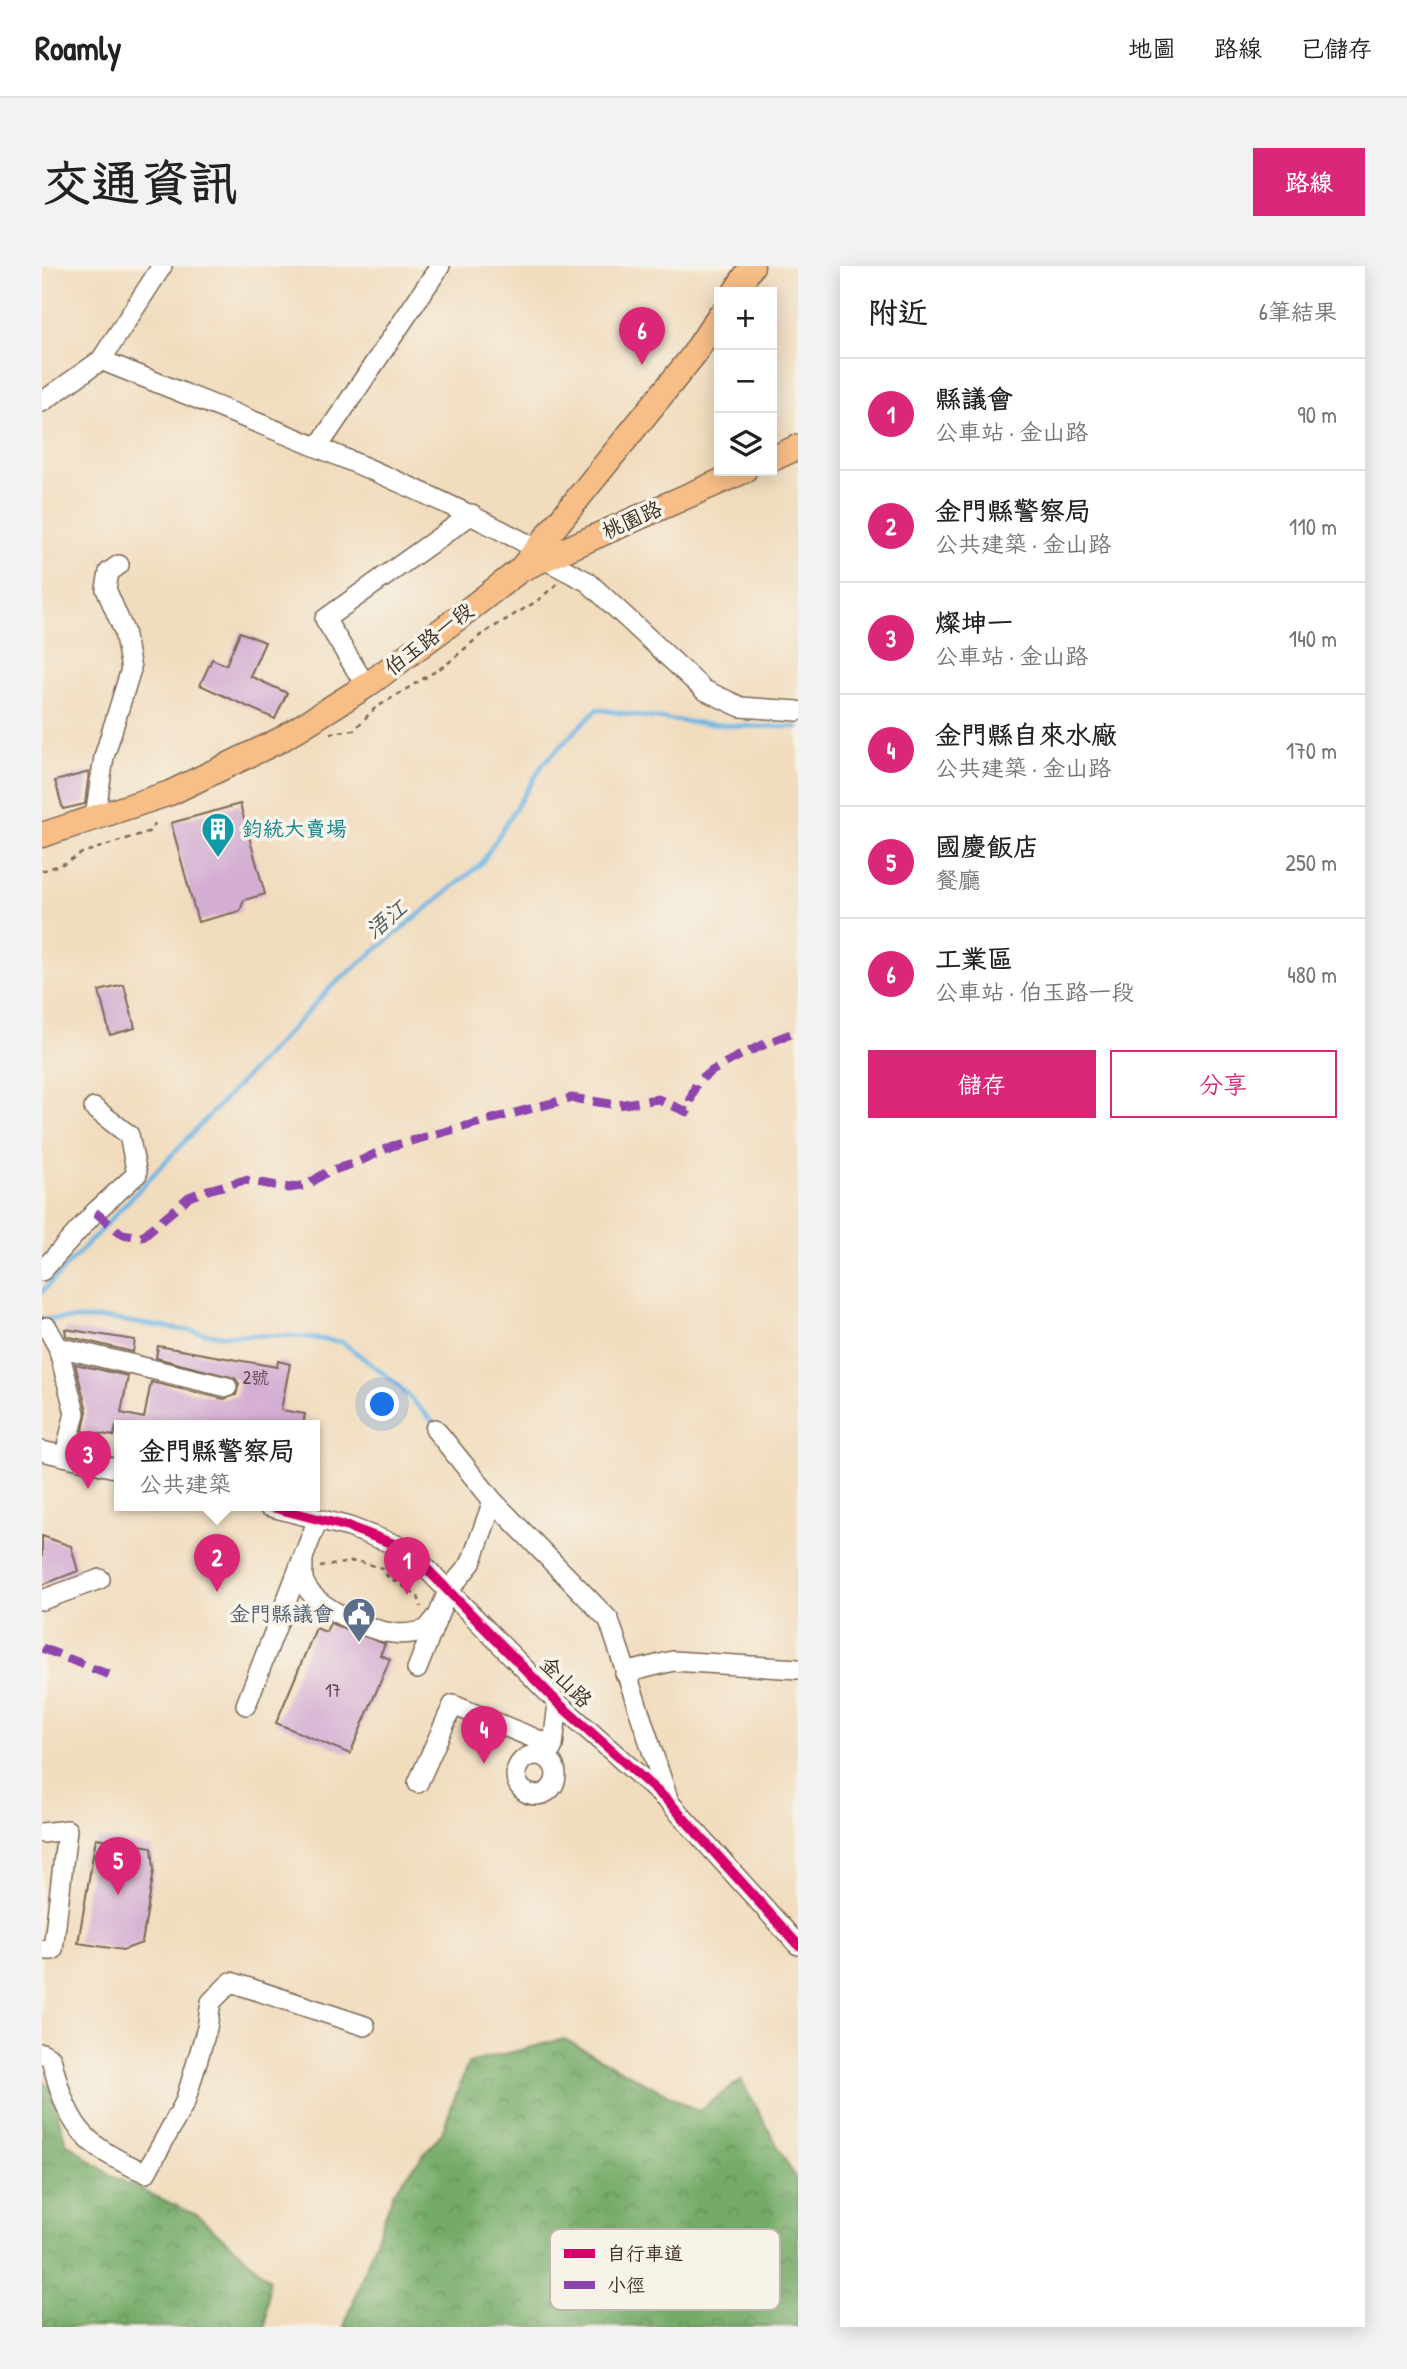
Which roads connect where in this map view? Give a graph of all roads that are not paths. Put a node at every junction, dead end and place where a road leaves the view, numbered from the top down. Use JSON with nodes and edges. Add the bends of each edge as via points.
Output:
{"nodes":[{"id":1,"x":162,"y":266,"type":"edge"},
{"id":2,"x":440,"y":266,"type":"edge"},
{"id":3,"x":752,"y":266,"type":"edge"},
{"id":4,"x":738,"y":287,"type":"edge"},
{"id":5,"x":714,"y":324,"type":"edge"},
{"id":6,"x":101,"y":360,"type":"junction"},
{"id":7,"x":42,"y":402,"type":"edge"},
{"id":8,"x":318,"y":447,"type":"junction"},
{"id":9,"x":798,"y":447,"type":"edge"},
{"id":10,"x":777,"y":457,"type":"edge"},
{"id":11,"x":732,"y":476,"type":"edge"},
{"id":12,"x":472,"y":514,"type":"junction"},
{"id":13,"x":540,"y":554,"type":"junction"},
{"id":14,"x":119,"y":565,"type":"dead end"},
{"id":15,"x":520,"y":570,"type":"joint"},
{"id":16,"x":366,"y":686,"type":"junction"},
{"id":17,"x":798,"y":711,"type":"edge"},
{"id":18,"x":95,"y":817,"type":"junction"},
{"id":19,"x":42,"y":835,"type":"edge"},
{"id":20,"x":94,"y":1108,"type":"dead end"},
{"id":21,"x":42,"y":1270,"type":"edge"},
{"id":22,"x":47,"y":1327,"type":"dead end"},
{"id":23,"x":58,"y":1347,"type":"junction"},
{"id":24,"x":227,"y":1387,"type":"dead end"},
{"id":25,"x":435,"y":1429,"type":"dead end"},
{"id":26,"x":42,"y":1451,"type":"edge"},
{"id":27,"x":65,"y":1455,"type":"junction"},
{"id":28,"x":114,"y":1468,"type":"edge"},
{"id":29,"x":493,"y":1501,"type":"junction"},
{"id":30,"x":287,"y":1511,"type":"edge"},
{"id":31,"x":318,"y":1519,"type":"junction"},
{"id":32,"x":303,"y":1563,"type":"junction"},
{"id":33,"x":100,"y":1579,"type":"dead end"},
{"id":34,"x":448,"y":1591,"type":"junction"},
{"id":35,"x":42,"y":1600,"type":"edge"},
{"id":36,"x":437,"y":1618,"type":"junction"},
{"id":37,"x":417,"y":1669,"type":"dead end"},
{"id":38,"x":798,"y":1669,"type":"edge"},
{"id":39,"x":625,"y":1673,"type":"junction"},
{"id":40,"x":558,"y":1703,"type":"junction"},
{"id":41,"x":246,"y":1705,"type":"dead end"},
{"id":42,"x":418,"y":1783,"type":"dead end"},
{"id":43,"x":669,"y":1802,"type":"junction"},
{"id":44,"x":42,"y":1832,"type":"edge"},
{"id":45,"x":798,"y":1945,"type":"edge"},
{"id":46,"x":42,"y":1950,"type":"edge"},
{"id":47,"x":365,"y":2026,"type":"dead end"},
{"id":48,"x":42,"y":2053,"type":"edge"}],
"edges":[{"from":1,"to":6,"type":"street"},
{"from":2,"to":8,"type":"street"},
{"from":3,"to":4,"type":"main road"},
{"from":5,"to":13,"type":"main road"},
{"from":6,"to":7,"type":"street"},
{"from":6,"to":8,"type":"street"},
{"from":8,"to":12,"type":"street"},
{"from":9,"to":10,"type":"main road"},
{"from":11,"to":13,"type":"main road","name":"桃園路"},
{"from":12,"to":13,"type":"street"},
{"from":12,"to":16,"type":"street","via":[[324,619]]},
{"from":13,"to":15,"type":"main road","name":"桃園路"},
{"from":13,"to":17,"type":"street","via":[[589,582],[704,690],[741,707]]},
{"from":14,"to":18,"type":"street","via":[[109,572],[106,589],[124,631],[131,669],[104,757]]},
{"from":15,"to":16,"type":"main road","name":"伯玉路一段"},
{"from":16,"to":18,"type":"main road","name":"伯玉路一段","via":[[280,740],[158,798]]},
{"from":18,"to":19,"type":"main road","name":"伯玉路一段"},
{"from":20,"to":21,"type":"street","via":[[129,1135],[137,1174]]},
{"from":22,"to":23,"type":"street"},
{"from":23,"to":24,"type":"street"},
{"from":23,"to":27,"type":"street","via":[[75,1413]]},
{"from":25,"to":29,"type":"street"},
{"from":26,"to":27,"type":"street"},
{"from":27,"to":28,"type":"street"},
{"from":29,"to":34,"type":"street","via":[[471,1563]]},
{"from":29,"to":39,"type":"street","via":[[609,1620]]},
{"from":30,"to":31,"type":"street","name":"金山路"},
{"from":31,"to":32,"type":"street"},
{"from":31,"to":34,"type":"street","name":"金山路","via":[[399,1546]]},
{"from":32,"to":36,"type":"street","via":[[304,1583],[322,1602],[374,1629],[394,1634],[416,1632],[426,1630]]},
{"from":32,"to":41,"type":"street"},
{"from":33,"to":35,"type":"street"},
{"from":34,"to":36,"type":"street"},
{"from":34,"to":40,"type":"street","name":"金山路"},
{"from":36,"to":37,"type":"street"},
{"from":38,"to":39,"type":"street","via":[[673,1661]]},
{"from":39,"to":43,"type":"street"},
{"from":40,"to":42,"type":"street","via":[[550,1752],[453,1704]]},
{"from":40,"to":43,"type":"street","name":"金山路"},
{"from":43,"to":45,"type":"street","name":"金山路"},
{"from":44,"to":46,"type":"street","via":[[67,1830],[53,1950]]},
{"from":47,"to":48,"type":"street","via":[[231,1982],[211,2002],[185,2102],[146,2173],[97,2148],[76,2128],[64,2107],[51,2058]]}]}
